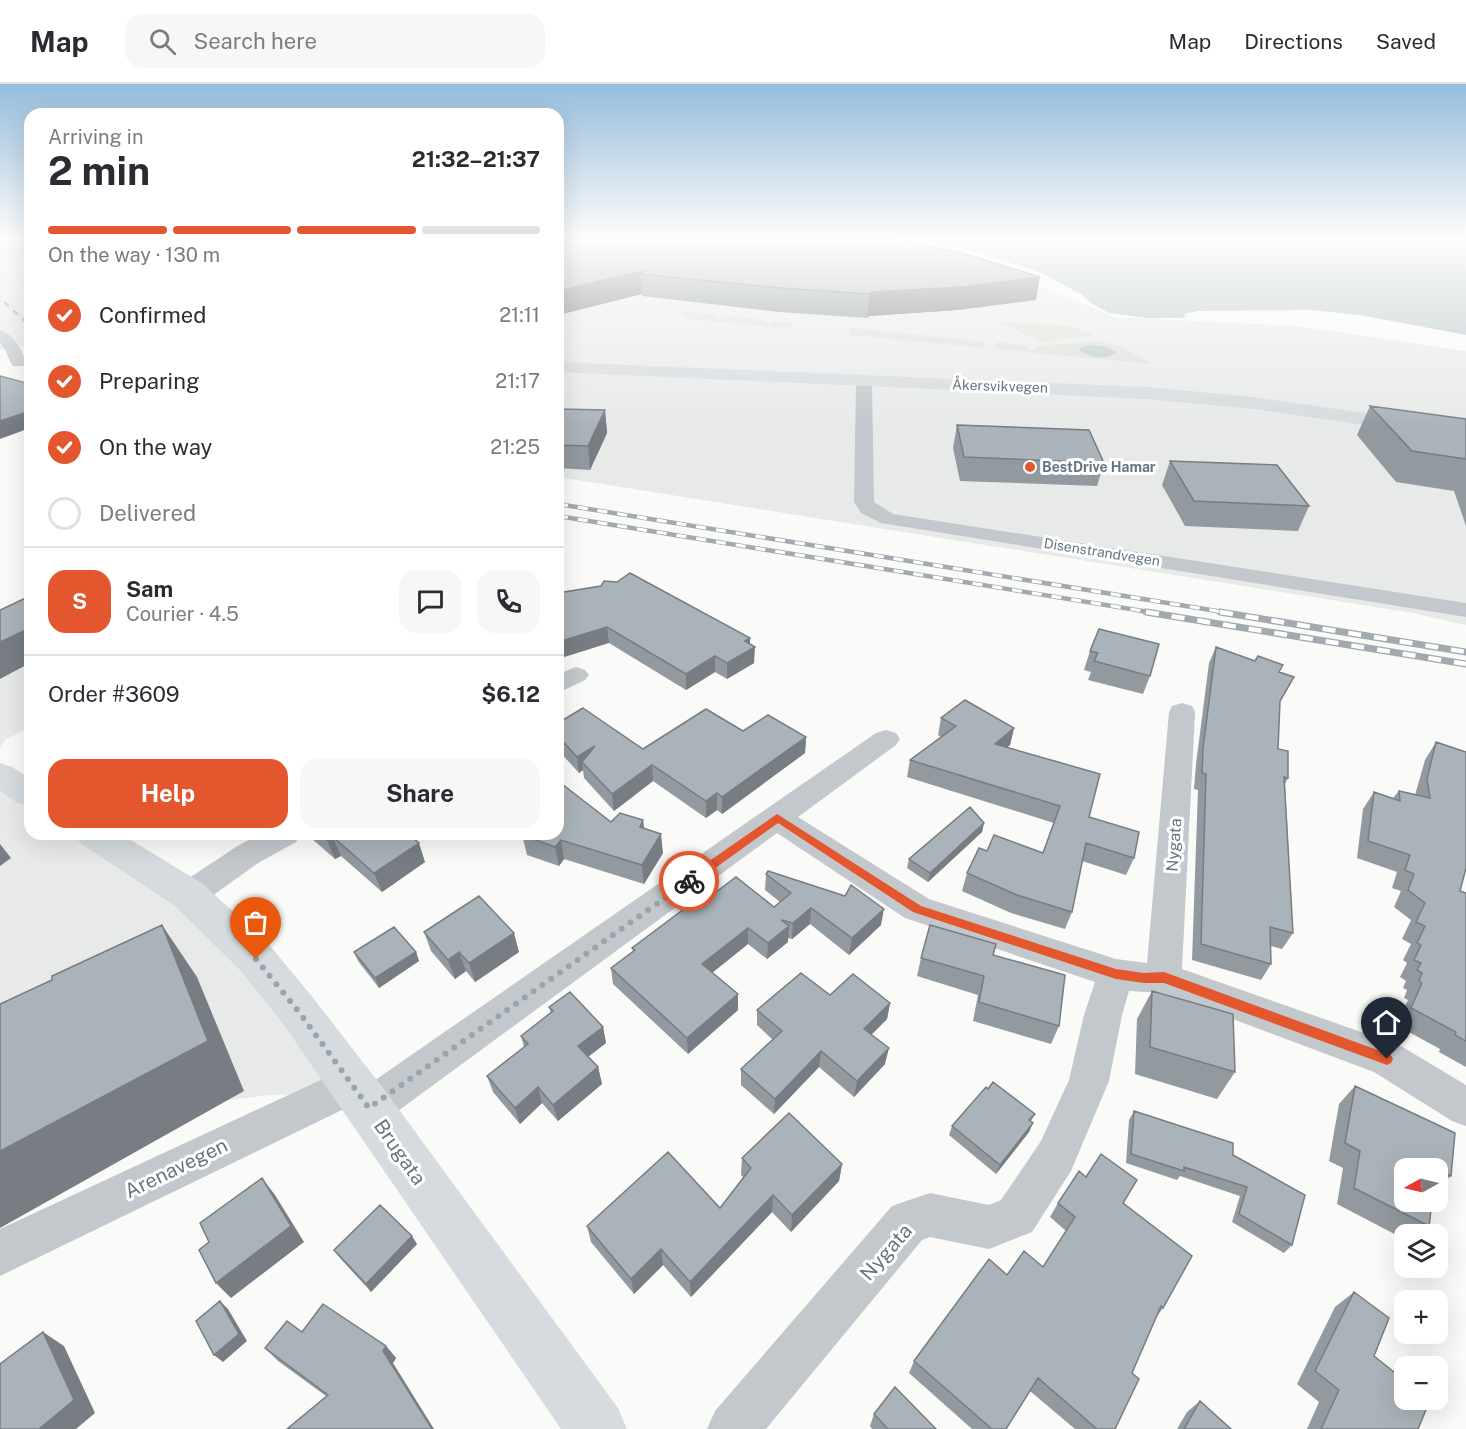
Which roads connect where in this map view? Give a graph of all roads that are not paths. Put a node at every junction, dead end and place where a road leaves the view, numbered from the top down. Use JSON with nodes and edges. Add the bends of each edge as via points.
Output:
{"nodes":[{"id":1,"x":0,"y":334,"type":"edge"},
{"id":2,"x":0,"y":364,"type":"edge"},
{"id":3,"x":24,"y":366,"type":"edge"},
{"id":4,"x":564,"y":367,"type":"edge"},
{"id":5,"x":564,"y":376,"type":"edge"},
{"id":6,"x":864,"y":385,"type":"junction"},
{"id":7,"x":1466,"y":434,"type":"edge"},
{"id":8,"x":1466,"y":610,"type":"edge"},
{"id":9,"x":1182,"y":712,"type":"dead end"},
{"id":10,"x":886,"y":739,"type":"dead end"},
{"id":11,"x":0,"y":775,"type":"edge"},
{"id":12,"x":24,"y":790,"type":"edge"},
{"id":13,"x":777,"y":818,"type":"junction"},
{"id":14,"x":102,"y":840,"type":"edge"},
{"id":15,"x":274,"y":840,"type":"edge"},
{"id":16,"x":189,"y":895,"type":"junction"},
{"id":17,"x":1116,"y":974,"type":"junction"},
{"id":18,"x":1164,"y":978,"type":"junction"},
{"id":19,"x":361,"y":1096,"type":"junction"},
{"id":20,"x":1466,"y":1107,"type":"edge"},
{"id":21,"x":0,"y":1253,"type":"edge"},
{"id":22,"x":597,"y":1429,"type":"edge"},
{"id":23,"x":733,"y":1429,"type":"edge"}],
"edges":[{"from":1,"to":3,"type":"street"},
{"from":2,"to":3,"type":"street"},
{"from":4,"to":6,"type":"street","name":"Åkersvikvegen"},
{"from":5,"to":6,"type":"street","name":"Åkersvikvegen"},
{"from":6,"to":7,"type":"street","name":"Åkersvikvegen","via":[[1255,410]]},
{"from":6,"to":8,"type":"street","name":"Disenstrandvegen","via":[[864,502],[868,509],[888,519]]},
{"from":9,"to":18,"type":"street","name":"Nygata"},
{"from":10,"to":13,"type":"street","name":"Arenavegen"},
{"from":11,"to":12,"type":"street"},
{"from":13,"to":17,"type":"street","via":[[917,909]]},
{"from":13,"to":19,"type":"street","name":"Arenavegen"},
{"from":14,"to":16,"type":"street","name":"Brugata"},
{"from":15,"to":16,"type":"street"},
{"from":16,"to":19,"type":"street","name":"Brugata","via":[[256,959]]},
{"from":17,"to":18,"type":"street"},
{"from":17,"to":23,"type":"street","name":"Nygata","via":[[1089,1081],[1056,1156],[1016,1216],[989,1227],[930,1215],[908,1222]]},
{"from":18,"to":20,"type":"street","via":[[1387,1059]]},
{"from":19,"to":21,"type":"street","name":"Arenavegen","via":[[279,1118]]},
{"from":19,"to":22,"type":"street","name":"Brugata"}]}
